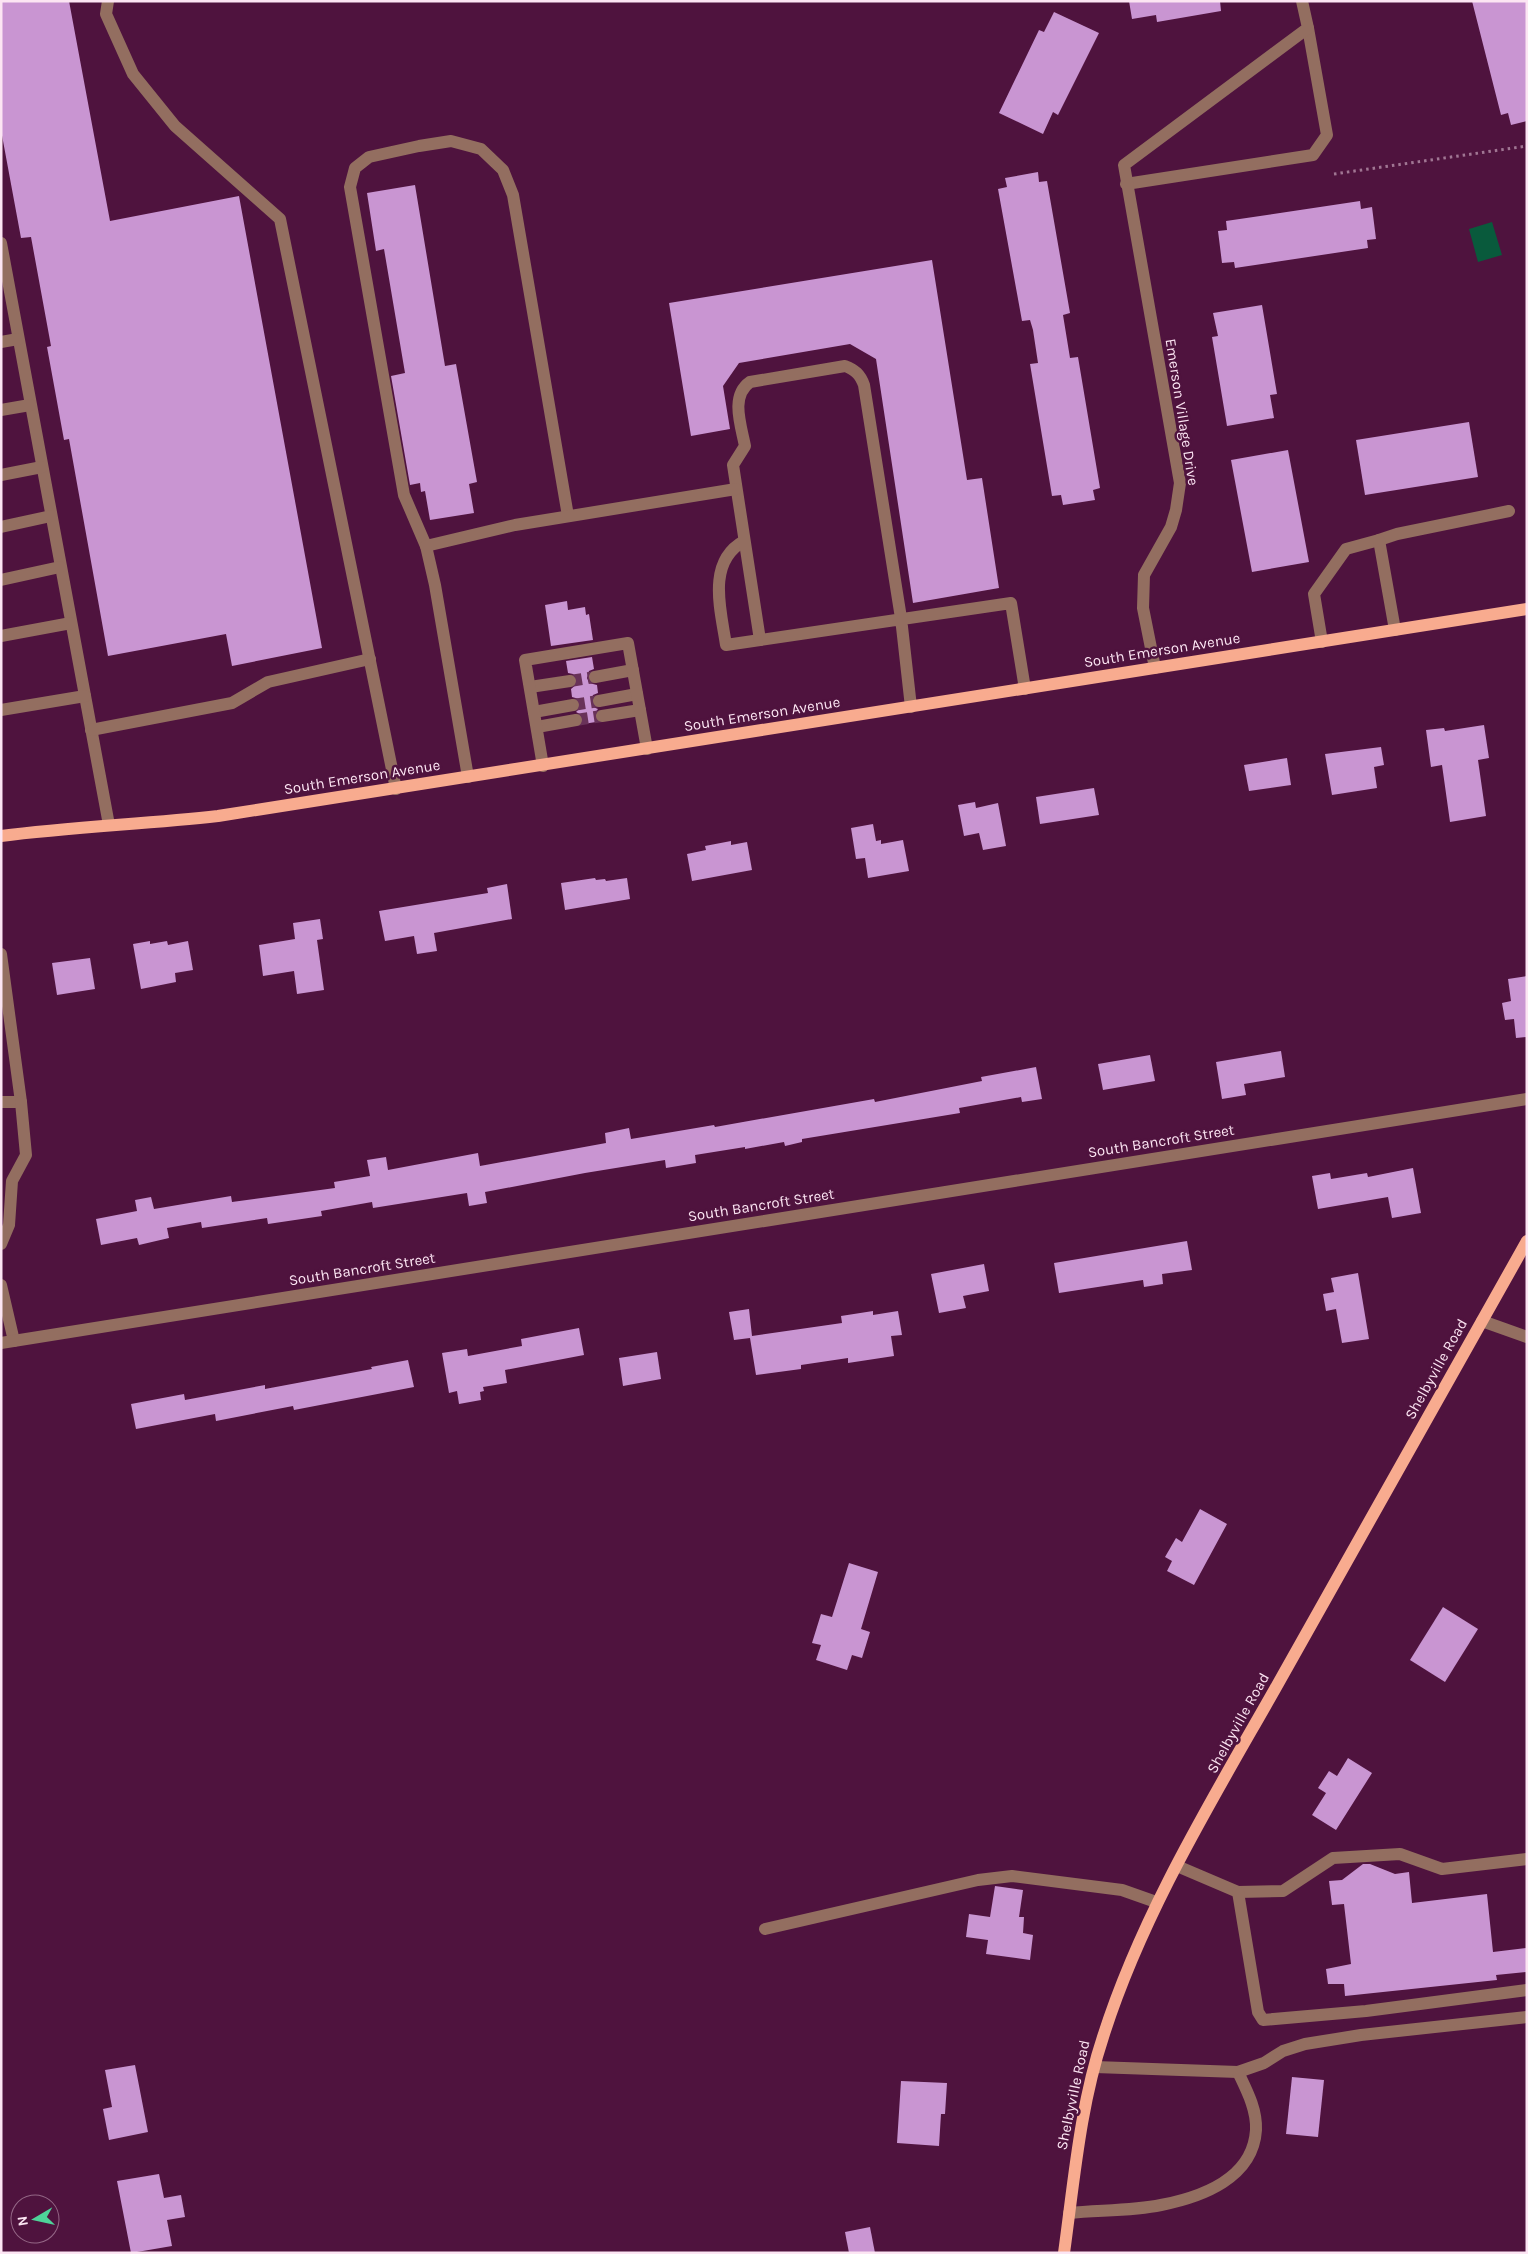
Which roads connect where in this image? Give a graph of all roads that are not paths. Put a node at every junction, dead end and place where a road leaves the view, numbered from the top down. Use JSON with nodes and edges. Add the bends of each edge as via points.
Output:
{"nodes":[{"id":1,"x":108,"y":1,"type":"edge"},
{"id":2,"x":1302,"y":1,"type":"edge"},
{"id":3,"x":1308,"y":28,"type":"junction"},
{"id":4,"x":1126,"y":184,"type":"junction"},
{"id":5,"x":1,"y":243,"type":"edge"},
{"id":6,"x":5,"y":286,"type":"edge"},
{"id":7,"x":18,"y":340,"type":"junction"},
{"id":8,"x":1,"y":342,"type":"edge"},
{"id":9,"x":30,"y":405,"type":"junction"},
{"id":10,"x":1,"y":410,"type":"edge"},
{"id":11,"x":42,"y":467,"type":"junction"},
{"id":12,"x":1,"y":475,"type":"edge"},
{"id":13,"x":736,"y":489,"type":"junction"},
{"id":14,"x":1509,"y":510,"type":"dead end"},
{"id":15,"x":51,"y":516,"type":"junction"},
{"id":16,"x":568,"y":516,"type":"junction"},
{"id":17,"x":1,"y":527,"type":"edge"},
{"id":18,"x":1379,"y":540,"type":"junction"},
{"id":19,"x":744,"y":541,"type":"junction"},
{"id":20,"x":426,"y":546,"type":"junction"},
{"id":21,"x":60,"y":567,"type":"junction"},
{"id":22,"x":1,"y":580,"type":"edge"},
{"id":23,"x":1527,"y":609,"type":"edge"},
{"id":24,"x":901,"y":618,"type":"junction"},
{"id":25,"x":71,"y":623,"type":"junction"},
{"id":26,"x":1396,"y":630,"type":"junction"},
{"id":27,"x":1,"y":636,"type":"edge"},
{"id":28,"x":760,"y":640,"type":"junction"},
{"id":29,"x":1322,"y":642,"type":"junction"},
{"id":30,"x":370,"y":660,"type":"junction"},
{"id":31,"x":1155,"y":668,"type":"junction"},
{"id":32,"x":633,"y":670,"type":"junction"},
{"id":33,"x":595,"y":677,"type":"tunnel mouth"},
{"id":34,"x":570,"y":681,"type":"tunnel mouth"},
{"id":35,"x":530,"y":687,"type":"junction"},
{"id":36,"x":1024,"y":689,"type":"junction"},
{"id":37,"x":638,"y":694,"type":"junction"},
{"id":38,"x":85,"y":696,"type":"junction"},
{"id":39,"x":599,"y":701,"type":"tunnel mouth"},
{"id":40,"x":573,"y":705,"type":"tunnel mouth"},
{"id":41,"x":911,"y":707,"type":"junction"},
{"id":42,"x":1,"y":710,"type":"edge"},
{"id":43,"x":640,"y":710,"type":"junction"},
{"id":44,"x":534,"y":712,"type":"junction"},
{"id":45,"x":602,"y":716,"type":"tunnel mouth"},
{"id":46,"x":576,"y":720,"type":"tunnel mouth"},
{"id":47,"x":537,"y":727,"type":"junction"},
{"id":48,"x":91,"y":730,"type":"junction"},
{"id":49,"x":647,"y":749,"type":"junction"},
{"id":50,"x":543,"y":766,"type":"junction"},
{"id":51,"x":468,"y":778,"type":"junction"},
{"id":52,"x":396,"y":789,"type":"junction"},
{"id":53,"x":109,"y":825,"type":"junction"},
{"id":54,"x":1,"y":836,"type":"edge"},
{"id":55,"x":1,"y":954,"type":"edge"},
{"id":56,"x":1527,"y":1099,"type":"edge"},
{"id":57,"x":1,"y":1102,"type":"edge"},
{"id":58,"x":21,"y":1102,"type":"junction"},
{"id":59,"x":1527,"y":1241,"type":"edge"},
{"id":60,"x":1,"y":1244,"type":"edge"},
{"id":61,"x":1,"y":1285,"type":"edge"},
{"id":62,"x":1482,"y":1320,"type":"junction"},
{"id":63,"x":1527,"y":1337,"type":"edge"},
{"id":64,"x":14,"y":1341,"type":"junction"},
{"id":65,"x":1,"y":1343,"type":"edge"},
{"id":66,"x":1527,"y":1859,"type":"edge"},
{"id":67,"x":1177,"y":1866,"type":"junction"},
{"id":68,"x":1238,"y":1892,"type":"junction"},
{"id":69,"x":1156,"y":1902,"type":"junction"},
{"id":70,"x":765,"y":1929,"type":"dead end"},
{"id":71,"x":1527,"y":1990,"type":"edge"},
{"id":72,"x":1527,"y":2018,"type":"edge"},
{"id":73,"x":1095,"y":2067,"type":"junction"},
{"id":74,"x":1238,"y":2072,"type":"junction"},
{"id":75,"x":1069,"y":2212,"type":"junction"},
{"id":76,"x":1064,"y":2253,"type":"edge"}],
"edges":[{"from":1,"to":30,"type":"street","via":[[106,14],[133,74],[175,126],[280,220]]},
{"from":2,"to":3,"type":"street"},
{"from":3,"to":4,"type":"street","name":"Emerson Village Drive","via":[[1124,165]]},
{"from":3,"to":4,"type":"street","via":[[1326,135],[1313,155]]},
{"from":4,"to":31,"type":"street","name":"Emerson Village Drive","via":[[1180,483],[1171,527],[1144,575],[1142,601]]},
{"from":5,"to":6,"type":"street"},
{"from":6,"to":7,"type":"street"},
{"from":7,"to":8,"type":"street"},
{"from":7,"to":9,"type":"street"},
{"from":9,"to":10,"type":"street"},
{"from":9,"to":11,"type":"street"},
{"from":11,"to":12,"type":"street"},
{"from":11,"to":15,"type":"street"},
{"from":13,"to":16,"type":"street"},
{"from":13,"to":19,"type":"street"},
{"from":13,"to":24,"type":"street","via":[[733,465],[745,446],[738,409],[738,396],[743,387],[750,382],[845,366],[855,370],[864,385]]},
{"from":14,"to":18,"type":"street"},
{"from":15,"to":17,"type":"street"},
{"from":15,"to":21,"type":"street"},
{"from":16,"to":20,"type":"street"},
{"from":16,"to":20,"type":"street","via":[[513,195],[503,170],[480,149],[451,142],[419,146],[369,157],[355,168],[350,187],[404,496]]},
{"from":18,"to":26,"type":"street"},
{"from":18,"to":29,"type":"street","via":[[1346,549],[1314,594]]},
{"from":19,"to":28,"type":"street"},
{"from":19,"to":28,"type":"street","via":[[734,546],[725,558],[720,574],[718,592],[726,646]]},
{"from":20,"to":51,"type":"street"},
{"from":21,"to":22,"type":"street"},
{"from":21,"to":25,"type":"street"},
{"from":23,"to":26,"type":"main road","name":"South Emerson Avenue"},
{"from":24,"to":28,"type":"street"},
{"from":24,"to":36,"type":"street","via":[[1011,603]]},
{"from":24,"to":41,"type":"street"},
{"from":25,"to":27,"type":"street"},
{"from":25,"to":38,"type":"street"},
{"from":26,"to":29,"type":"main road","name":"South Emerson Avenue"},
{"from":29,"to":31,"type":"main road","name":"South Emerson Avenue"},
{"from":30,"to":48,"type":"street","via":[[268,682],[232,703]]},
{"from":30,"to":52,"type":"street"},
{"from":31,"to":36,"type":"main road","name":"South Emerson Avenue"},
{"from":32,"to":33,"type":"street"},
{"from":32,"to":35,"type":"street","via":[[628,643],[525,660]]},
{"from":32,"to":37,"type":"street"},
{"from":34,"to":35,"type":"street"},
{"from":35,"to":44,"type":"street"},
{"from":36,"to":41,"type":"main road","name":"South Emerson Avenue"},
{"from":37,"to":39,"type":"street"},
{"from":37,"to":43,"type":"street"},
{"from":38,"to":42,"type":"street"},
{"from":38,"to":48,"type":"street"},
{"from":40,"to":44,"type":"street"},
{"from":41,"to":49,"type":"main road","name":"South Emerson Avenue"},
{"from":43,"to":45,"type":"street"},
{"from":43,"to":49,"type":"street"},
{"from":44,"to":47,"type":"street"},
{"from":46,"to":47,"type":"street"},
{"from":47,"to":50,"type":"street"},
{"from":48,"to":53,"type":"street"},
{"from":49,"to":50,"type":"main road","name":"South Emerson Avenue"},
{"from":50,"to":51,"type":"main road","name":"South Emerson Avenue"},
{"from":51,"to":52,"type":"main road","name":"South Emerson Avenue"},
{"from":52,"to":53,"type":"main road","name":"South Emerson Avenue","via":[[218,816]]},
{"from":53,"to":54,"type":"main road","name":"South Emerson Avenue"},
{"from":55,"to":58,"type":"street"},
{"from":56,"to":64,"type":"street","name":"South Bancroft Street"},
{"from":57,"to":58,"type":"street"},
{"from":58,"to":60,"type":"street","via":[[26,1155],[12,1181],[10,1225]]},
{"from":59,"to":62,"type":"main road","name":"Shelbyville Road"},
{"from":61,"to":64,"type":"street"},
{"from":62,"to":63,"type":"street"},
{"from":62,"to":67,"type":"main road","name":"Shelbyville Road"},
{"from":64,"to":65,"type":"street","name":"South Bancroft Street"},
{"from":66,"to":68,"type":"street","via":[[1442,1870],[1400,1854],[1333,1858],[1283,1891]]},
{"from":67,"to":68,"type":"street"},
{"from":67,"to":69,"type":"main road","name":"Shelbyville Road"},
{"from":68,"to":71,"type":"street","via":[[1262,2020],[1366,2011]]},
{"from":69,"to":70,"type":"street","via":[[1122,1890],[1012,1876],[978,1880]]},
{"from":69,"to":73,"type":"main road","name":"Shelbyville Road","via":[[1116,1998]]},
{"from":72,"to":74,"type":"street","via":[[1305,2044]]},
{"from":73,"to":74,"type":"street"},
{"from":73,"to":75,"type":"main road","name":"Shelbyville Road","via":[[1082,2123]]},
{"from":74,"to":75,"type":"street","via":[[1248,2093],[1256,2130],[1248,2157],[1232,2177],[1200,2195],[1160,2205]]},
{"from":75,"to":76,"type":"main road","name":"Shelbyville Road"}]}
